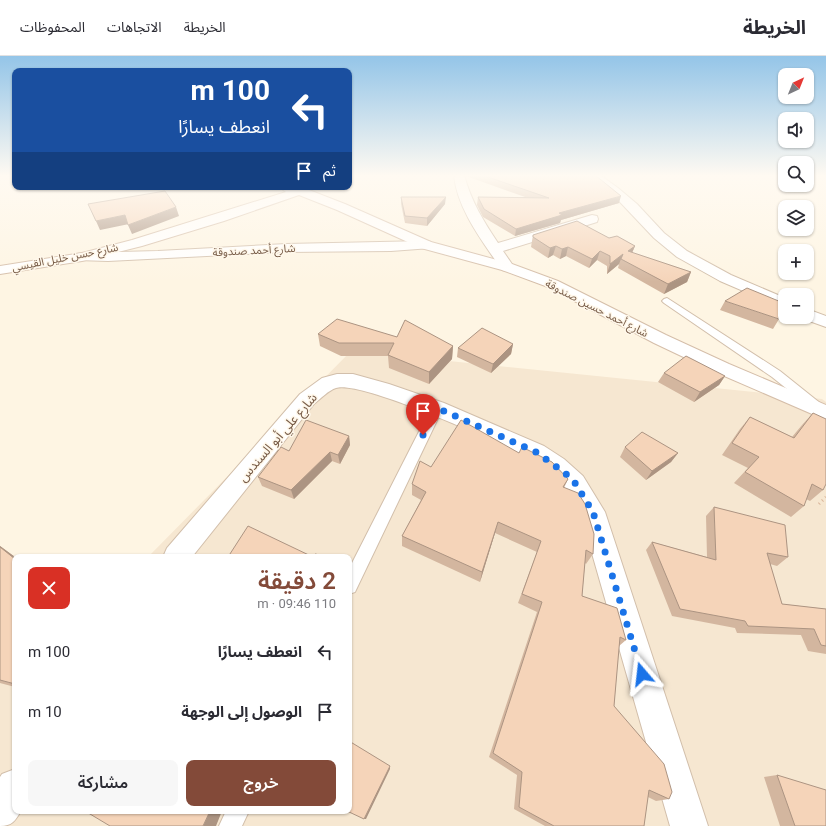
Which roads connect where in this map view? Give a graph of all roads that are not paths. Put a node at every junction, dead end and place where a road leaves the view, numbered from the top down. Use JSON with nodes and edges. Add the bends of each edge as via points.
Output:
{"nodes":[{"id":1,"x":239,"y":211,"type":"edge"},
{"id":2,"x":348,"y":211,"type":"edge"},
{"id":3,"x":472,"y":211,"type":"edge"},
{"id":4,"x":635,"y":211,"type":"edge"},
{"id":5,"x":592,"y":219,"type":"dead end"},
{"id":6,"x":426,"y":245,"type":"junction"},
{"id":7,"x":495,"y":249,"type":"junction"},
{"id":8,"x":82,"y":257,"type":"junction"},
{"id":9,"x":507,"y":267,"type":"junction"},
{"id":10,"x":0,"y":270,"type":"edge"},
{"id":11,"x":667,"y":301,"type":"dead end"},
{"id":12,"x":778,"y":301,"type":"edge"},
{"id":13,"x":814,"y":317,"type":"edge"},
{"id":14,"x":826,"y":322,"type":"edge"},
{"id":15,"x":437,"y":408,"type":"junction"},
{"id":16,"x":822,"y":411,"type":"edge"},
{"id":17,"x":178,"y":554,"type":"edge"},
{"id":18,"x":352,"y":580,"type":"edge"},
{"id":19,"x":12,"y":791,"type":"edge"},
{"id":20,"x":0,"y":810,"type":"edge"},
{"id":21,"x":236,"y":814,"type":"edge"},
{"id":22,"x":230,"y":826,"type":"edge"},
{"id":23,"x":689,"y":826,"type":"edge"}],
"edges":[{"from":1,"to":8,"type":"street","name":"شارع حسن خليل القيسي","via":[[176,232]]},
{"from":2,"to":6,"type":"street","name":"شارع أحمد حسين صندوقة"},
{"from":3,"to":7,"type":"street"},
{"from":4,"to":12,"type":"street","via":[[680,252],[704,267]]},
{"from":5,"to":7,"type":"street"},
{"from":6,"to":8,"type":"street","name":"شارع أحمد صندوقة"},
{"from":6,"to":9,"type":"street","name":"شارع أحمد حسين صندوقة"},
{"from":7,"to":9,"type":"street"},
{"from":8,"to":10,"type":"street","name":"شارع حسن خليل القيسي"},
{"from":9,"to":16,"type":"street","name":"شارع أحمد حسين صندوقة","via":[[553,284],[660,339]]},
{"from":11,"to":16,"type":"lane","via":[[776,374]]},
{"from":13,"to":14,"type":"street"},
{"from":15,"to":17,"type":"street","name":"شارع علي أبو السندس","via":[[353,381],[337,381],[321,387],[307,399]]},
{"from":15,"to":18,"type":"lane"},
{"from":15,"to":23,"type":"street","name":"شارع علي أبو السندس","via":[[536,452],[565,473],[584,497],[593,512]]},
{"from":19,"to":20,"type":"street"},
{"from":21,"to":22,"type":"lane"}]}
